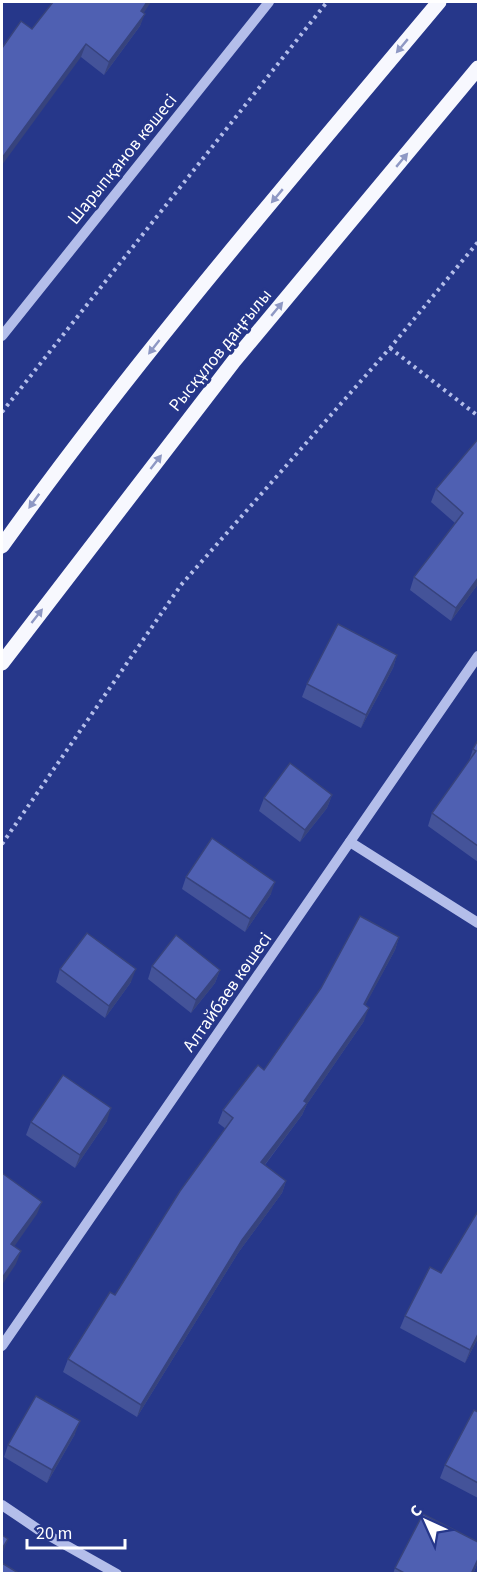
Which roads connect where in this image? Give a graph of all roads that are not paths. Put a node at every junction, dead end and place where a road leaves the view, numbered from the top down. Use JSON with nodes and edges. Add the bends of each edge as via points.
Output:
{"nodes":[{"id":1,"x":269,"y":2,"type":"edge"},
{"id":2,"x":440,"y":2,"type":"edge"},
{"id":3,"x":478,"y":68,"type":"edge"},
{"id":4,"x":2,"y":336,"type":"edge"},
{"id":5,"x":2,"y":546,"type":"edge"},
{"id":6,"x":478,"y":656,"type":"edge"},
{"id":7,"x":2,"y":663,"type":"edge"},
{"id":8,"x":350,"y":842,"type":"junction"},
{"id":9,"x":478,"y":923,"type":"edge"},
{"id":10,"x":2,"y":1346,"type":"edge"},
{"id":11,"x":2,"y":1505,"type":"edge"},
{"id":12,"x":117,"y":1574,"type":"edge"}],
"edges":[{"from":1,"to":4,"type":"street","name":"Шарыпқанов көшесі"},
{"from":2,"to":5,"type":"main road","one_way":true,"via":[[198,291],[51,476]]},
{"from":7,"to":3,"type":"main road","name":"Рысқұлов даңғылы","one_way":true,"via":[[234,361]]},
{"from":6,"to":8,"type":"street","name":"Алтайбаев көшесі"},
{"from":8,"to":9,"type":"street"},
{"from":8,"to":10,"type":"street","name":"Алтайбаев көшесі"},
{"from":11,"to":12,"type":"street"}]}
